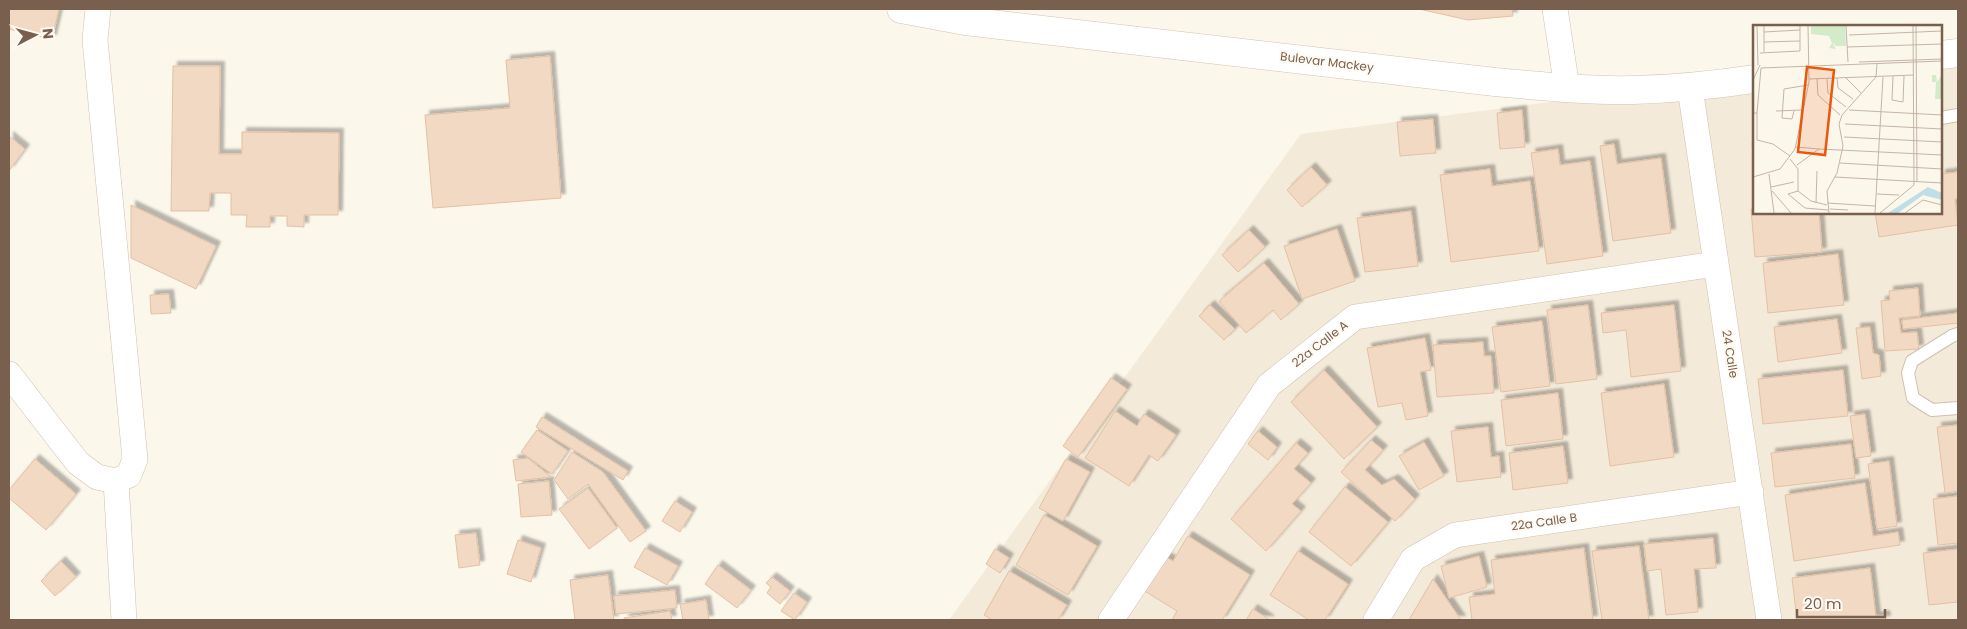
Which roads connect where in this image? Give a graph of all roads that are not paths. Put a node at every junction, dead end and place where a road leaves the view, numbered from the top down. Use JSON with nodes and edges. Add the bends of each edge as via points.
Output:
{"nodes":[{"id":1,"x":98,"y":9,"type":"edge"},
{"id":2,"x":901,"y":9,"type":"edge"},
{"id":3,"x":1555,"y":9,"type":"edge"},
{"id":4,"x":964,"y":15,"type":"edge"},
{"id":5,"x":1958,"y":53,"type":"edge"},
{"id":6,"x":1942,"y":55,"type":"edge"},
{"id":7,"x":1958,"y":60,"type":"edge"},
{"id":8,"x":1942,"y":63,"type":"edge"},
{"id":9,"x":1753,"y":80,"type":"edge"},
{"id":10,"x":1567,"y":88,"type":"junction"},
{"id":11,"x":1690,"y":88,"type":"junction"},
{"id":12,"x":1958,"y":115,"type":"edge"},
{"id":13,"x":1942,"y":118,"type":"edge"},
{"id":14,"x":1716,"y":264,"type":"junction"},
{"id":15,"x":1958,"y":334,"type":"edge"},
{"id":16,"x":9,"y":374,"type":"edge"},
{"id":17,"x":1958,"y":408,"type":"edge"},
{"id":18,"x":116,"y":480,"type":"junction"},
{"id":19,"x":1751,"y":492,"type":"junction"},
{"id":20,"x":124,"y":620,"type":"edge"},
{"id":21,"x":1111,"y":620,"type":"edge"},
{"id":22,"x":1376,"y":620,"type":"edge"},
{"id":23,"x":1769,"y":620,"type":"edge"}],
"edges":[{"from":1,"to":18,"type":"street","via":[[95,40],[135,459],[129,475]]},
{"from":2,"to":4,"type":"main road","name":"Bulevar Mackey"},
{"from":3,"to":10,"type":"street"},
{"from":4,"to":10,"type":"main road","name":"Bulevar Mackey","via":[[1495,82]]},
{"from":5,"to":6,"type":"main road"},
{"from":7,"to":8,"type":"lane"},
{"from":9,"to":11,"type":"main road","name":"Bulevar Mackey"},
{"from":10,"to":11,"type":"main road","name":"Bulevar Mackey"},
{"from":11,"to":14,"type":"street","name":"24 Calle"},
{"from":12,"to":13,"type":"lane"},
{"from":14,"to":19,"type":"street","name":"24 Calle"},
{"from":14,"to":21,"type":"street","name":"22a Calle A","via":[[1355,317],[1269,385]]},
{"from":15,"to":17,"type":"lane","via":[[1912,361],[1908,373],[1913,398],[1932,410]]},
{"from":16,"to":18,"type":"street","via":[[78,463],[97,477]]},
{"from":18,"to":20,"type":"street"},
{"from":19,"to":22,"type":"street","name":"22a Calle B","via":[[1455,535],[1413,559]]},
{"from":19,"to":23,"type":"street","name":"24 Calle"}]}
